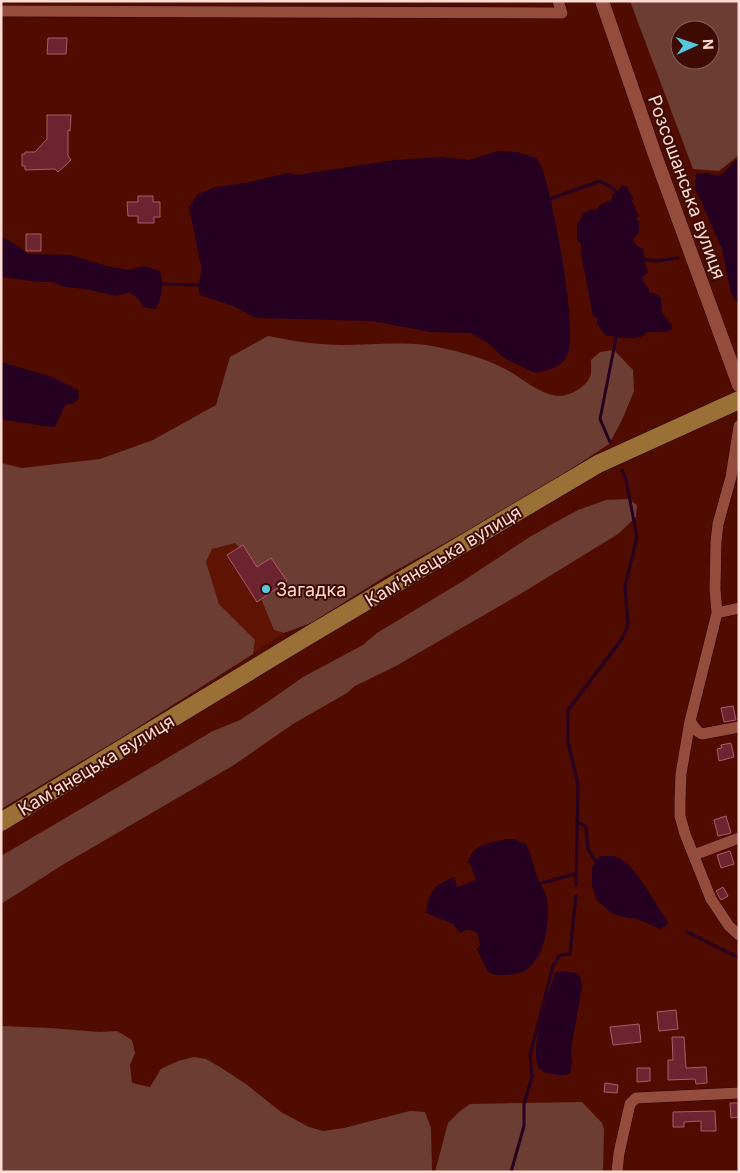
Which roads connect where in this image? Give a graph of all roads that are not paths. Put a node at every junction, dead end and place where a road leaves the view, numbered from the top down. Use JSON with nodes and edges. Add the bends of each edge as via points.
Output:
{"nodes":[{"id":1,"x":558,"y":1,"type":"edge"},
{"id":2,"x":602,"y":1,"type":"edge"},
{"id":3,"x":1,"y":11,"type":"edge"},
{"id":4,"x":739,"y":385,"type":"edge"},
{"id":5,"x":739,"y":400,"type":"edge"},
{"id":6,"x":739,"y":426,"type":"edge"},
{"id":7,"x":739,"y":608,"type":"edge"},
{"id":8,"x":717,"y":613,"type":"junction"},
{"id":9,"x":690,"y":721,"type":"junction"},
{"id":10,"x":739,"y":726,"type":"edge"},
{"id":11,"x":1,"y":822,"type":"edge"},
{"id":12,"x":739,"y":838,"type":"edge"},
{"id":13,"x":694,"y":854,"type":"junction"},
{"id":14,"x":739,"y":935,"type":"edge"},
{"id":15,"x":739,"y":1093,"type":"edge"},
{"id":16,"x":617,"y":1172,"type":"edge"}],
"edges":[{"from":1,"to":3,"type":"street","via":[[562,13]]},
{"from":2,"to":4,"type":"street","name":"Розсошанська вулиця"},
{"from":5,"to":11,"type":"main road","name":"Камʼянецька вулиця","via":[[598,464]]},
{"from":6,"to":8,"type":"street","via":[[731,477],[718,524]]},
{"from":7,"to":8,"type":"street"},
{"from":8,"to":9,"type":"street"},
{"from":9,"to":10,"type":"street","via":[[702,734]]},
{"from":9,"to":13,"type":"street","via":[[681,774],[680,816]]},
{"from":12,"to":13,"type":"street"},
{"from":13,"to":14,"type":"street","via":[[711,900]]},
{"from":15,"to":16,"type":"street","via":[[636,1098],[630,1104]]}]}
